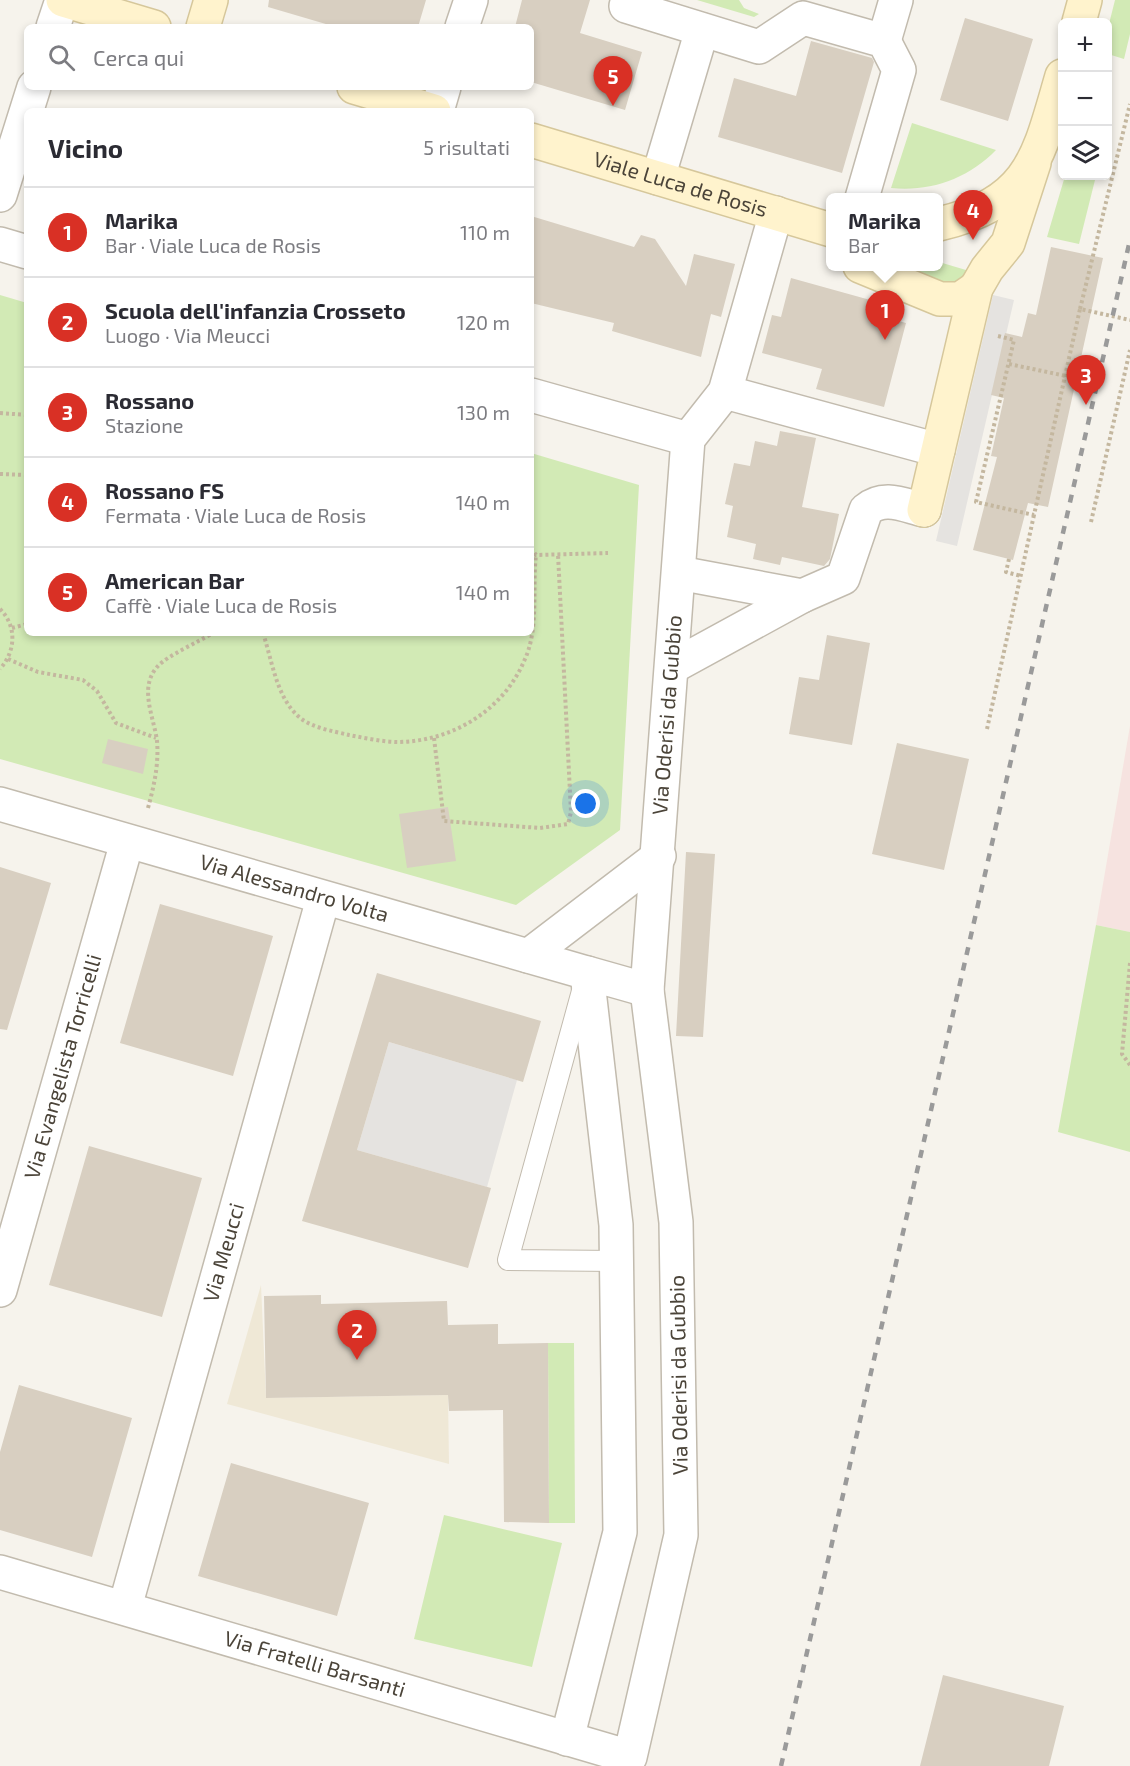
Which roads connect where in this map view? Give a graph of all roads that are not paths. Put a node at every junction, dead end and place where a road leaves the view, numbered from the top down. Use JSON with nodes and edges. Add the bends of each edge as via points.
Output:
{"nodes":[{"id":1,"x":62,"y":0,"type":"edge"},
{"id":2,"x":211,"y":0,"type":"edge"},
{"id":3,"x":471,"y":0,"type":"edge"},
{"id":4,"x":628,"y":0,"type":"edge"},
{"id":5,"x":896,"y":0,"type":"edge"},
{"id":6,"x":1085,"y":0,"type":"edge"},
{"id":7,"x":1080,"y":18,"type":"edge"},
{"id":8,"x":54,"y":24,"type":"edge"},
{"id":9,"x":144,"y":24,"type":"edge"},
{"id":10,"x":204,"y":24,"type":"edge"},
{"id":11,"x":463,"y":24,"type":"edge"},
{"id":12,"x":702,"y":30,"type":"junction"},
{"id":13,"x":884,"y":41,"type":"junction"},
{"id":14,"x":1058,"y":89,"type":"edge"},
{"id":15,"x":33,"y":90,"type":"edge"},
{"id":16,"x":363,"y":90,"type":"edge"},
{"id":17,"x":441,"y":90,"type":"edge"},
{"id":18,"x":27,"y":108,"type":"edge"},
{"id":19,"x":417,"y":108,"type":"edge"},
{"id":20,"x":421,"y":108,"type":"edge"},
{"id":21,"x":24,"y":119,"type":"edge"},
{"id":22,"x":534,"y":141,"type":"edge"},
{"id":23,"x":1034,"y":163,"type":"junction"},
{"id":24,"x":658,"y":178,"type":"junction"},
{"id":25,"x":863,"y":193,"type":"edge"},
{"id":26,"x":0,"y":195,"type":"edge"},
{"id":27,"x":776,"y":213,"type":"junction"},
{"id":28,"x":943,"y":223,"type":"edge"},
{"id":29,"x":826,"y":228,"type":"edge"},
{"id":30,"x":0,"y":244,"type":"edge"},
{"id":31,"x":24,"y":251,"type":"edge"},
{"id":32,"x":870,"y":271,"type":"edge"},
{"id":33,"x":976,"y":288,"type":"junction"},
{"id":34,"x":928,"y":295,"type":"junction"},
{"id":35,"x":963,"y":343,"type":"junction"},
{"id":36,"x":725,"y":392,"type":"junction"},
{"id":37,"x":534,"y":396,"type":"edge"},
{"id":38,"x":688,"y":439,"type":"junction"},
{"id":39,"x":938,"y":450,"type":"junction"},
{"id":40,"x":679,"y":573,"type":"junction"},
{"id":41,"x":802,"y":596,"type":"junction"},
{"id":42,"x":672,"y":667,"type":"junction"},
{"id":43,"x":0,"y":804,"type":"edge"},
{"id":44,"x":127,"y":842,"type":"junction"},
{"id":45,"x":659,"y":856,"type":"junction"},
{"id":46,"x":323,"y":899,"type":"junction"},
{"id":47,"x":528,"y":956,"type":"junction"},
{"id":48,"x":587,"y":973,"type":"junction"},
{"id":49,"x":647,"y":990,"type":"junction"},
{"id":50,"x":617,"y":1261,"type":"junction"},
{"id":51,"x":0,"y":1290,"type":"edge"},
{"id":52,"x":0,"y":1572,"type":"edge"},
{"id":53,"x":125,"y":1607,"type":"junction"},
{"id":54,"x":567,"y":1739,"type":"junction"},
{"id":55,"x":630,"y":1757,"type":"joint"}],
"edges":[{"from":1,"to":8,"type":"street"},
{"from":1,"to":9,"type":"street"},
{"from":2,"to":10,"type":"street"},
{"from":3,"to":11,"type":"street"},
{"from":4,"to":12,"type":"street","via":[[626,6]]},
{"from":5,"to":13,"type":"street"},
{"from":6,"to":7,"type":"street"},
{"from":12,"to":13,"type":"street","via":[[759,47],[803,18]]},
{"from":12,"to":24,"type":"street"},
{"from":13,"to":25,"type":"street","via":[[898,70]]},
{"from":14,"to":23,"type":"street"},
{"from":15,"to":18,"type":"street"},
{"from":16,"to":19,"type":"street"},
{"from":17,"to":20,"type":"street"},
{"from":21,"to":26,"type":"street"},
{"from":22,"to":24,"type":"street","name":"Viale Luca de Rosis"},
{"from":23,"to":28,"type":"street","via":[[1000,201],[973,215]]},
{"from":23,"to":33,"type":"street","via":[[1008,243]]},
{"from":24,"to":27,"type":"street","name":"Viale Luca de Rosis"},
{"from":27,"to":29,"type":"street","name":"Viale Luca de Rosis"},
{"from":27,"to":36,"type":"street"},
{"from":30,"to":31,"type":"street"},
{"from":32,"to":34,"type":"street"},
{"from":33,"to":34,"type":"street","via":[[960,299]]},
{"from":33,"to":35,"type":"street"},
{"from":34,"to":35,"type":"street","via":[[950,312]]},
{"from":35,"to":39,"type":"street"},
{"from":36,"to":38,"type":"street"},
{"from":36,"to":39,"type":"street"},
{"from":37,"to":38,"type":"street"},
{"from":38,"to":40,"type":"street","name":"Via Oderisi da Gubbio"},
{"from":39,"to":41,"type":"street","via":[[924,510],[889,501],[875,503],[866,510],[843,578]]},
{"from":40,"to":41,"type":"street"},
{"from":40,"to":42,"type":"street","name":"Via Oderisi da Gubbio"},
{"from":41,"to":42,"type":"street"},
{"from":42,"to":45,"type":"street","name":"Via Oderisi da Gubbio"},
{"from":43,"to":44,"type":"street","name":"Via Alessandro Volta"},
{"from":44,"to":46,"type":"street","name":"Via Alessandro Volta"},
{"from":44,"to":51,"type":"street","name":"Via Evangelista Torricelli"},
{"from":45,"to":47,"type":"street"},
{"from":45,"to":49,"type":"street","name":"Via Oderisi da Gubbio"},
{"from":46,"to":47,"type":"street","name":"Via Alessandro Volta"},
{"from":46,"to":53,"type":"street","name":"Via Meucci"},
{"from":47,"to":48,"type":"street","name":"Via Alessandro Volta"},
{"from":48,"to":49,"type":"street","name":"Via Alessandro Volta"},
{"from":48,"to":50,"type":"street"},
{"from":48,"to":50,"type":"lane","via":[[508,1260]]},
{"from":49,"to":55,"type":"street","name":"Via Oderisi da Gubbio","via":[[676,1222],[681,1535]]},
{"from":50,"to":54,"type":"street","via":[[620,1532]]},
{"from":52,"to":53,"type":"street","name":"Via Fratelli Barsanti"},
{"from":53,"to":54,"type":"street","name":"Via Fratelli Barsanti"},
{"from":54,"to":55,"type":"street","name":"Via Fratelli Barsanti"}]}
